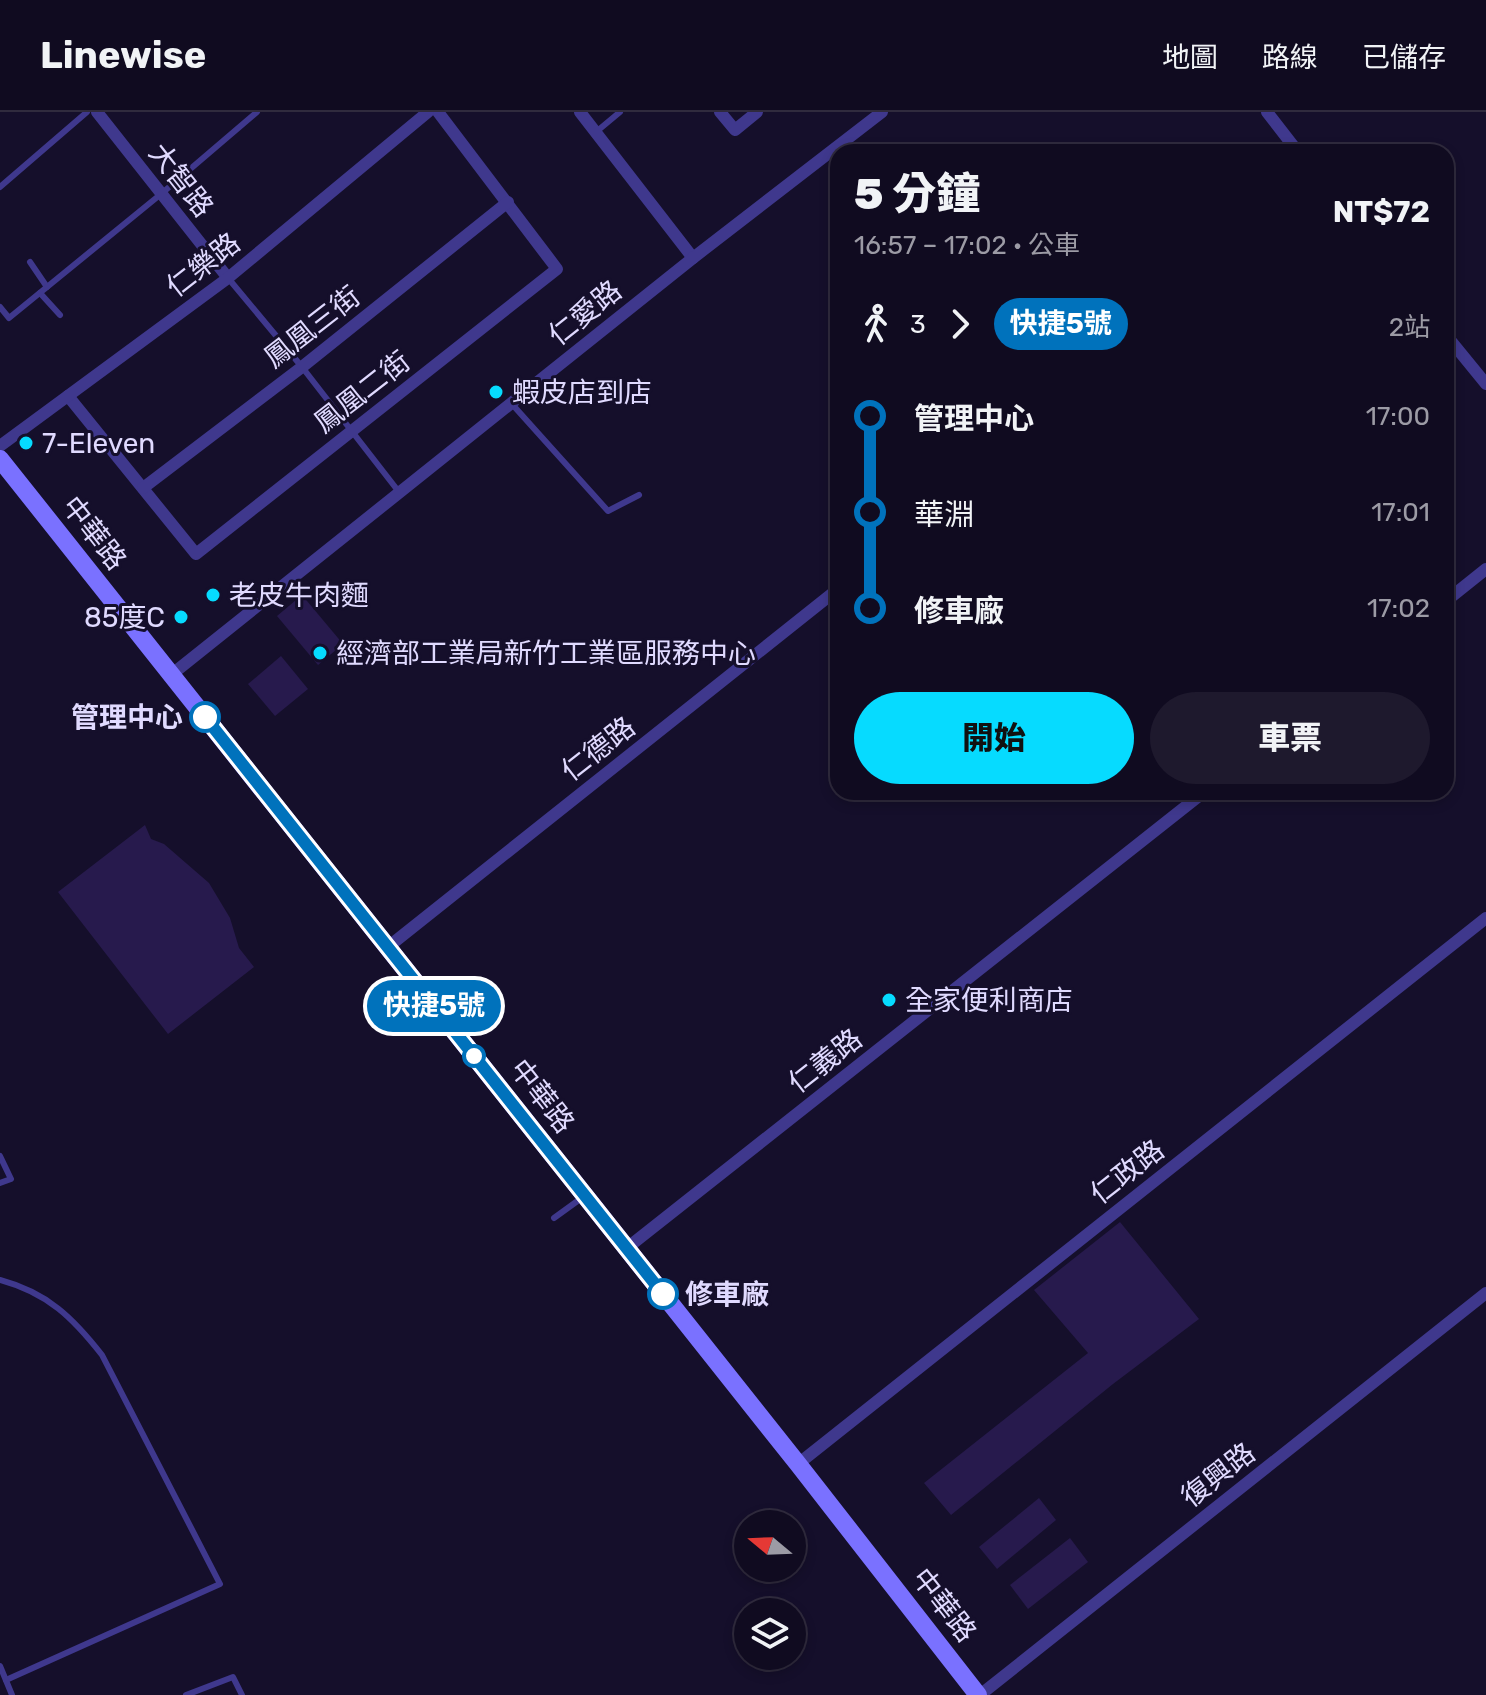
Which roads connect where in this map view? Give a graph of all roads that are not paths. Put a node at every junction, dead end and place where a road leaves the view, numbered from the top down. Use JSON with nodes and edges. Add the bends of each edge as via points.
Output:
{"nodes":[{"id":1,"x":87,"y":112,"type":"edge"},
{"id":2,"x":97,"y":112,"type":"edge"},
{"id":3,"x":257,"y":112,"type":"edge"},
{"id":4,"x":428,"y":112,"type":"edge"},
{"id":5,"x":438,"y":112,"type":"edge"},
{"id":6,"x":580,"y":112,"type":"edge"},
{"id":7,"x":620,"y":112,"type":"edge"},
{"id":8,"x":720,"y":112,"type":"edge"},
{"id":9,"x":757,"y":112,"type":"edge"},
{"id":10,"x":882,"y":112,"type":"edge"},
{"id":11,"x":1267,"y":112,"type":"edge"},
{"id":12,"x":596,"y":132,"type":"junction"},
{"id":13,"x":841,"y":144,"type":"edge"},
{"id":14,"x":1292,"y":144,"type":"edge"},
{"id":15,"x":830,"y":152,"type":"edge"},
{"id":16,"x":0,"y":187,"type":"edge"},
{"id":17,"x":161,"y":194,"type":"junction"},
{"id":18,"x":508,"y":202,"type":"junction"},
{"id":19,"x":693,"y":258,"type":"junction"},
{"id":20,"x":30,"y":262,"type":"dead end"},
{"id":21,"x":228,"y":278,"type":"junction"},
{"id":22,"x":47,"y":287,"type":"junction"},
{"id":23,"x":40,"y":293,"type":"junction"},
{"id":24,"x":0,"y":307,"type":"edge"},
{"id":25,"x":60,"y":315,"type":"dead end"},
{"id":26,"x":1454,"y":345,"type":"edge"},
{"id":27,"x":302,"y":367,"type":"junction"},
{"id":28,"x":1486,"y":384,"type":"edge"},
{"id":29,"x":68,"y":396,"type":"junction"},
{"id":30,"x":511,"y":403,"type":"junction"},
{"id":31,"x":353,"y":430,"type":"junction"},
{"id":32,"x":0,"y":446,"type":"edge"},
{"id":33,"x":0,"y":459,"type":"edge"},
{"id":34,"x":143,"y":488,"type":"junction"},
{"id":35,"x":399,"y":492,"type":"junction"},
{"id":36,"x":639,"y":495,"type":"dead end"},
{"id":37,"x":1486,"y":569,"type":"edge"},
{"id":38,"x":830,"y":595,"type":"edge"},
{"id":39,"x":1454,"y":595,"type":"edge"},
{"id":40,"x":171,"y":675,"type":"junction"},
{"id":41,"x":1194,"y":800,"type":"edge"},
{"id":42,"x":1486,"y":918,"type":"edge"},
{"id":43,"x":388,"y":947,"type":"junction"},
{"id":44,"x":0,"y":1156,"type":"edge"},
{"id":45,"x":0,"y":1183,"type":"edge"},
{"id":46,"x":585,"y":1196,"type":"junction"},
{"id":47,"x":554,"y":1218,"type":"dead end"},
{"id":48,"x":627,"y":1248,"type":"junction"},
{"id":49,"x":0,"y":1280,"type":"edge"},
{"id":50,"x":1486,"y":1293,"type":"edge"},
{"id":51,"x":798,"y":1464,"type":"junction"},
{"id":52,"x":0,"y":1666,"type":"edge"},
{"id":53,"x":6,"y":1680,"type":"junction"},
{"id":54,"x":12,"y":1695,"type":"edge"},
{"id":55,"x":186,"y":1695,"type":"edge"},
{"id":56,"x":242,"y":1695,"type":"edge"},
{"id":57,"x":979,"y":1695,"type":"edge"}],
"edges":[{"from":1,"to":16,"type":"lane"},
{"from":2,"to":17,"type":"street","name":"大智路"},
{"from":3,"to":17,"type":"lane"},
{"from":4,"to":21,"type":"street","name":"仁樂路"},
{"from":5,"to":18,"type":"street"},
{"from":6,"to":12,"type":"street"},
{"from":7,"to":12,"type":"lane"},
{"from":8,"to":9,"type":"street","via":[[735,130]]},
{"from":10,"to":13,"type":"street","name":"仁愛路"},
{"from":11,"to":14,"type":"street"},
{"from":12,"to":19,"type":"street"},
{"from":15,"to":19,"type":"street","name":"仁愛路"},
{"from":17,"to":21,"type":"street","name":"大智路"},
{"from":17,"to":22,"type":"lane"},
{"from":18,"to":27,"type":"street","name":"鳳凰三街"},
{"from":18,"to":31,"type":"street","name":"鳳凰二街","via":[[557,269]]},
{"from":19,"to":30,"type":"street","name":"仁愛路"},
{"from":20,"to":22,"type":"lane"},
{"from":21,"to":27,"type":"lane"},
{"from":21,"to":29,"type":"street","name":"仁樂路"},
{"from":22,"to":23,"type":"lane"},
{"from":23,"to":24,"type":"lane","via":[[9,318]]},
{"from":23,"to":25,"type":"lane"},
{"from":26,"to":28,"type":"street"},
{"from":27,"to":31,"type":"lane"},
{"from":27,"to":34,"type":"street","name":"鳳凰三街"},
{"from":29,"to":32,"type":"street","name":"仁樂路"},
{"from":29,"to":34,"type":"street"},
{"from":30,"to":35,"type":"street","name":"仁愛路"},
{"from":30,"to":36,"type":"lane","via":[[608,511]]},
{"from":31,"to":34,"type":"street","name":"鳳凰二街","via":[[196,554]]},
{"from":31,"to":35,"type":"lane"},
{"from":33,"to":40,"type":"street","name":"中華路"},
{"from":35,"to":40,"type":"street","name":"仁愛路"},
{"from":37,"to":39,"type":"street"},
{"from":38,"to":43,"type":"street","name":"仁德路"},
{"from":40,"to":43,"type":"street","name":"中華路"},
{"from":41,"to":48,"type":"street","name":"仁義路"},
{"from":42,"to":51,"type":"street","name":"仁政路"},
{"from":43,"to":46,"type":"street","name":"中華路"},
{"from":44,"to":45,"type":"lane","via":[[11,1179]]},
{"from":46,"to":47,"type":"lane"},
{"from":46,"to":48,"type":"street","name":"中華路"},
{"from":48,"to":51,"type":"street","name":"中華路"},
{"from":49,"to":53,"type":"lane","via":[[76,1321],[102,1355],[220,1584]]},
{"from":50,"to":57,"type":"street","name":"復興路"},
{"from":51,"to":57,"type":"street","name":"中華路"},
{"from":52,"to":53,"type":"lane"},
{"from":53,"to":54,"type":"lane"},
{"from":55,"to":56,"type":"lane","via":[[233,1677]]}]}
